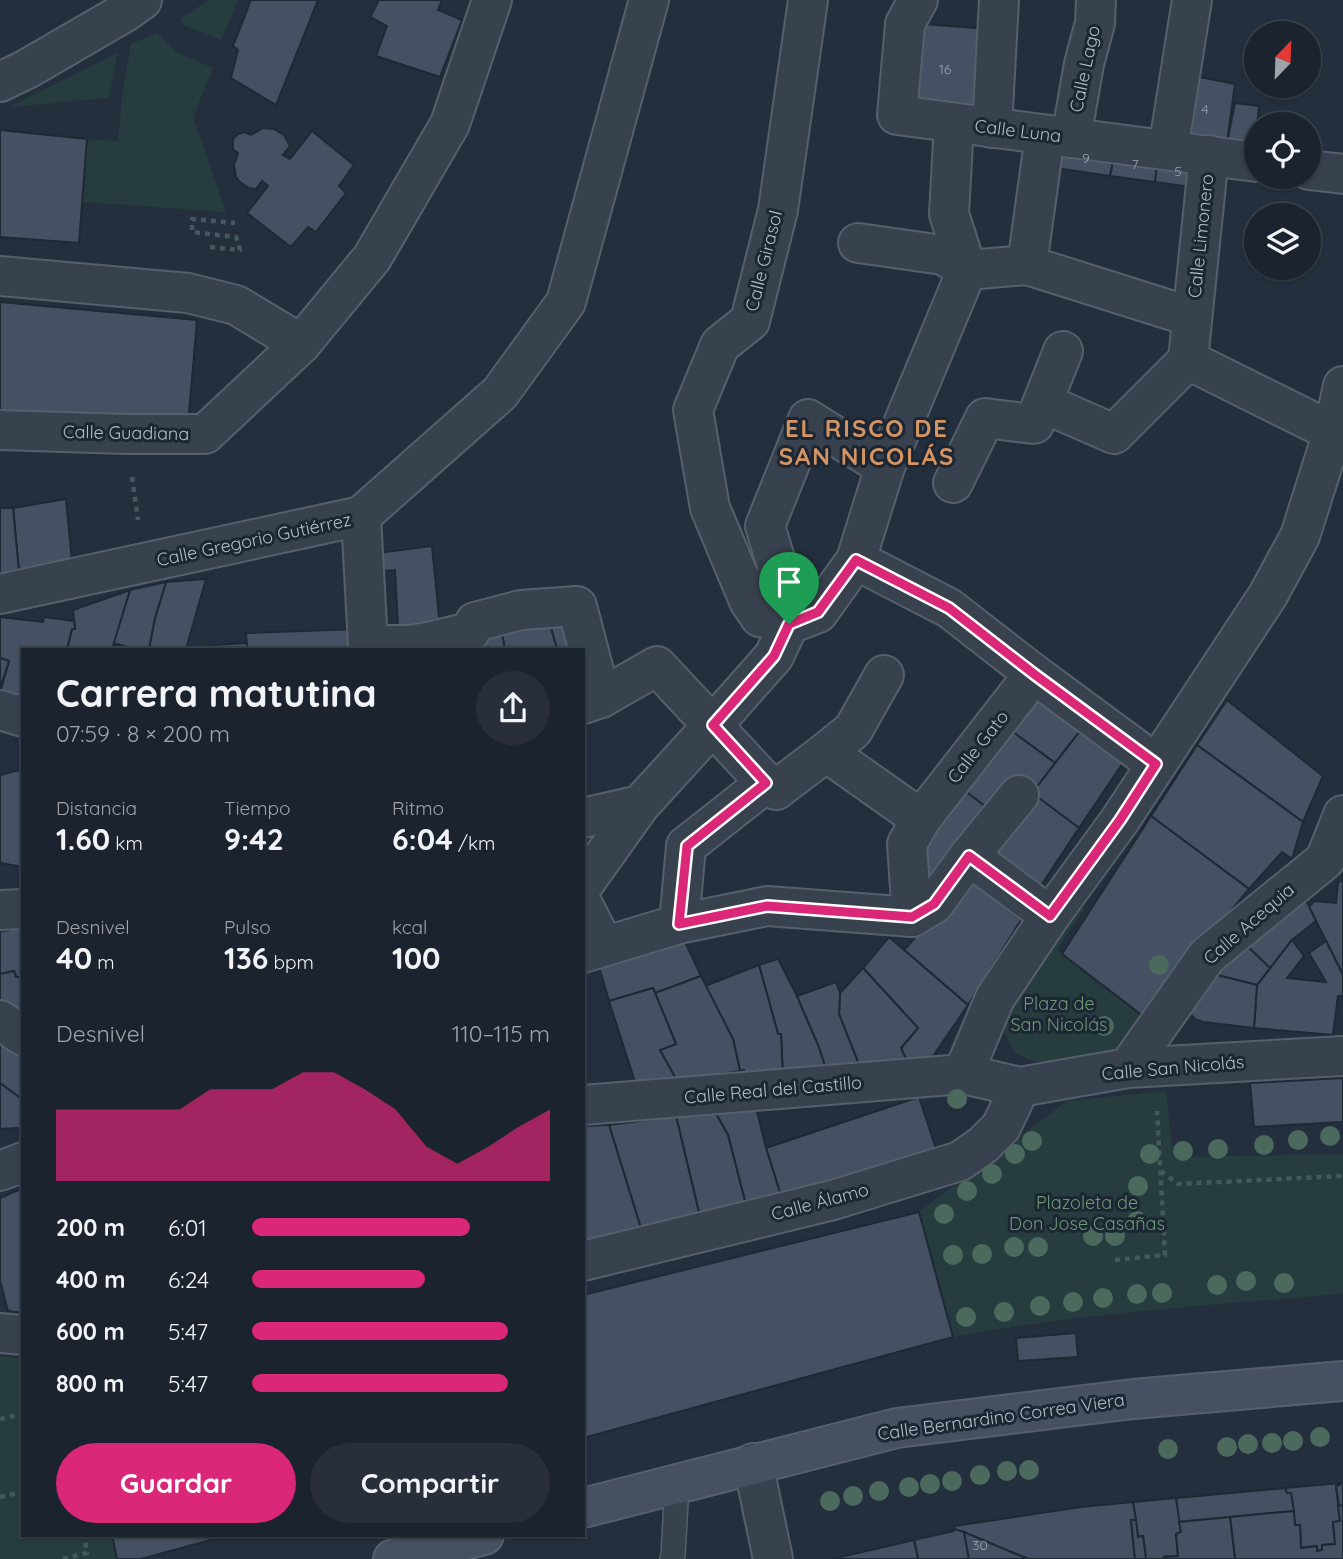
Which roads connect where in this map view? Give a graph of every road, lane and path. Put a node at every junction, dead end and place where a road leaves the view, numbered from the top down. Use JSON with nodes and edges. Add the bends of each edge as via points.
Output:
{"nodes":[{"id":1,"x":142,"y":0,"type":"edge"},
{"id":2,"x":492,"y":0,"type":"edge"},
{"id":3,"x":649,"y":0,"type":"edge"},
{"id":4,"x":808,"y":0,"type":"edge"},
{"id":5,"x":918,"y":0,"type":"edge"},
{"id":6,"x":999,"y":0,"type":"edge"},
{"id":7,"x":1096,"y":0,"type":"edge"},
{"id":8,"x":1192,"y":0,"type":"edge"},
{"id":9,"x":0,"y":82,"type":"edge"},
{"id":10,"x":954,"y":123,"type":"junction"},
{"id":11,"x":992,"y":128,"type":"junction"},
{"id":12,"x":1058,"y":136,"type":"junction"},
{"id":13,"x":1168,"y":150,"type":"junction"},
{"id":14,"x":1209,"y":155,"type":"junction"},
{"id":15,"x":1244,"y":160,"type":"edge"},
{"id":16,"x":1321,"y":171,"type":"edge"},
{"id":17,"x":1343,"y":174,"type":"edge"},
{"id":18,"x":235,"y":223,"type":"dead end"},
{"id":19,"x":858,"y":243,"type":"dead end"},
{"id":20,"x":210,"y":247,"type":"dead end"},
{"id":21,"x":1027,"y":265,"type":"junction"},
{"id":22,"x":967,"y":270,"type":"junction"},
{"id":23,"x":0,"y":276,"type":"edge"},
{"id":24,"x":1192,"y":317,"type":"junction"},
{"id":25,"x":302,"y":344,"type":"junction"},
{"id":26,"x":1063,"y":351,"type":"dead end"},
{"id":27,"x":1188,"y":360,"type":"junction"},
{"id":28,"x":1343,"y":386,"type":"edge"},
{"id":29,"x":1043,"y":403,"type":"junction"},
{"id":30,"x":0,"y":430,"type":"edge"},
{"id":31,"x":1333,"y":432,"type":"junction"},
{"id":32,"x":127,"y":434,"type":"junction"},
{"id":33,"x":885,"y":467,"type":"junction"},
{"id":34,"x":953,"y":483,"type":"dead end"},
{"id":35,"x":360,"y":516,"type":"junction"},
{"id":36,"x":856,"y":560,"type":"junction"},
{"id":37,"x":144,"y":563,"type":"junction"},
{"id":38,"x":0,"y":594,"type":"edge"},
{"id":39,"x":775,"y":621,"type":"junction"},
{"id":40,"x":584,"y":648,"type":"edge"},
{"id":41,"x":585,"y":657,"type":"edge"},
{"id":42,"x":1034,"y":674,"type":"junction"},
{"id":43,"x":884,"y":675,"type":"dead end"},
{"id":44,"x":592,"y":701,"type":"edge"},
{"id":45,"x":0,"y":710,"type":"edge"},
{"id":46,"x":21,"y":716,"type":"edge"},
{"id":47,"x":713,"y":725,"type":"junction"},
{"id":48,"x":826,"y":752,"type":"junction"},
{"id":49,"x":1156,"y":764,"type":"junction"},
{"id":50,"x":766,"y":783,"type":"junction"},
{"id":51,"x":1019,"y":795,"type":"dead end"},
{"id":52,"x":640,"y":805,"type":"junction"},
{"id":53,"x":1343,"y":815,"type":"edge"},
{"id":54,"x":585,"y":818,"type":"edge"},
{"id":55,"x":921,"y":819,"type":"junction"},
{"id":56,"x":969,"y":856,"type":"junction"},
{"id":57,"x":585,"y":882,"type":"edge"},
{"id":58,"x":21,"y":909,"type":"edge"},
{"id":59,"x":0,"y":910,"type":"edge"},
{"id":60,"x":585,"y":913,"type":"edge"},
{"id":61,"x":1050,"y":916,"type":"junction"},
{"id":62,"x":912,"y":917,"type":"junction"},
{"id":63,"x":679,"y":924,"type":"junction"},
{"id":64,"x":594,"y":950,"type":"edge"},
{"id":65,"x":0,"y":1020,"type":"edge"},
{"id":66,"x":21,"y":1035,"type":"edge"},
{"id":67,"x":1343,"y":1056,"type":"edge"},
{"id":68,"x":1128,"y":1068,"type":"junction"},
{"id":69,"x":963,"y":1074,"type":"junction"},
{"id":70,"x":1020,"y":1087,"type":"junction"},
{"id":71,"x":1156,"y":1104,"type":"dead end"},
{"id":72,"x":585,"y":1105,"type":"edge"},
{"id":73,"x":21,"y":1163,"type":"edge"},
{"id":74,"x":0,"y":1171,"type":"edge"},
{"id":75,"x":1160,"y":1171,"type":"junction"},
{"id":76,"x":1343,"y":1176,"type":"edge"},
{"id":77,"x":1115,"y":1260,"type":"dead end"},
{"id":78,"x":585,"y":1261,"type":"edge"},
{"id":79,"x":0,"y":1333,"type":"edge"},
{"id":80,"x":21,"y":1335,"type":"edge"},
{"id":81,"x":1343,"y":1381,"type":"edge"},
{"id":82,"x":21,"y":1414,"type":"edge"},
{"id":83,"x":0,"y":1419,"type":"edge"},
{"id":84,"x":753,"y":1464,"type":"junction"},
{"id":85,"x":677,"y":1485,"type":"junction"},
{"id":86,"x":21,"y":1492,"type":"edge"},
{"id":87,"x":0,"y":1497,"type":"edge"},
{"id":88,"x":585,"y":1508,"type":"edge"},
{"id":89,"x":84,"y":1537,"type":"edge"},
{"id":90,"x":476,"y":1537,"type":"edge"},
{"id":91,"x":670,"y":1558,"type":"edge"},
{"id":92,"x":63,"y":1559,"type":"edge"},
{"id":93,"x":393,"y":1559,"type":"edge"},
{"id":94,"x":773,"y":1559,"type":"edge"}],
"edges":[{"from":1,"to":9,"type":"street"},
{"from":2,"to":25,"type":"street","name":"Calle Guadiana","via":[[450,124],[372,258]]},
{"from":3,"to":35,"type":"street","name":"Calle Gregorio Gutiérrez","via":[[566,302],[500,393]]},
{"from":4,"to":39,"type":"street","name":"Calle Girasol","via":[[778,210],[750,321],[720,345],[693,410],[710,508],[749,601]]},
{"from":5,"to":10,"type":"street","name":"Calle Luna","via":[[905,24],[897,115]]},
{"from":6,"to":11,"type":"street"},
{"from":7,"to":12,"type":"street","name":"Calle Lago","via":[[1084,64]]},
{"from":8,"to":13,"type":"street"},
{"from":10,"to":11,"type":"street","name":"Calle Luna"},
{"from":10,"to":22,"type":"street","via":[[949,214]]},
{"from":11,"to":12,"type":"street","name":"Calle Luna"},
{"from":12,"to":13,"type":"street","name":"Calle Luna"},
{"from":12,"to":21,"type":"street","name":"Calle Lago"},
{"from":13,"to":14,"type":"street","name":"Calle Luna"},
{"from":14,"to":15,"type":"street","name":"Calle Luna"},
{"from":14,"to":24,"type":"street","name":"Calle Limonero"},
{"from":16,"to":17,"type":"street"},
{"from":18,"to":20,"type":"path","via":[[191,219],[192,232],[236,237],[240,250]]},
{"from":19,"to":22,"type":"street","via":[[943,254]]},
{"from":21,"to":22,"type":"street"},
{"from":21,"to":24,"type":"street"},
{"from":22,"to":33,"type":"street"},
{"from":23,"to":25,"type":"street","via":[[188,293],[236,305]]},
{"from":24,"to":27,"type":"street","name":"Calle Limonero"},
{"from":25,"to":32,"type":"street","name":"Calle Guadiana","via":[[205,434]]},
{"from":26,"to":29,"type":"street"},
{"from":27,"to":29,"type":"street","via":[[1114,434]]},
{"from":27,"to":31,"type":"street"},
{"from":28,"to":31,"type":"street"},
{"from":29,"to":34,"type":"street","via":[[1034,424],[985,418]]},
{"from":30,"to":32,"type":"street","name":"Calle Guadiana"},
{"from":31,"to":49,"type":"street","via":[[1300,537],[1268,595]]},
{"from":32,"to":37,"type":"path"},
{"from":33,"to":36,"type":"street"},
{"from":33,"to":39,"type":"street","via":[[808,419],[765,526],[778,569]]},
{"from":35,"to":37,"type":"street","name":"Calle Gregorio Gutiérrez"},
{"from":35,"to":40,"type":"street","via":[[368,645],[428,642],[470,632],[475,622],[521,610],[577,606]]},
{"from":36,"to":39,"type":"street","via":[[818,612]]},
{"from":36,"to":42,"type":"street","via":[[949,608]]},
{"from":37,"to":38,"type":"street","name":"Calle Gregorio Gutiérrez"},
{"from":39,"to":47,"type":"street","via":[[774,656]]},
{"from":41,"to":44,"type":"street"},
{"from":42,"to":49,"type":"street"},
{"from":42,"to":55,"type":"street","name":"Calle Gato"},
{"from":43,"to":48,"type":"street","via":[[853,730]]},
{"from":44,"to":47,"type":"street","via":[[657,666]]},
{"from":45,"to":46,"type":"street"},
{"from":47,"to":50,"type":"street"},
{"from":47,"to":52,"type":"street"},
{"from":48,"to":50,"type":"street","via":[[776,790]]},
{"from":48,"to":55,"type":"street"},
{"from":49,"to":61,"type":"street"},
{"from":50,"to":63,"type":"street","via":[[687,846]]},
{"from":51,"to":56,"type":"street"},
{"from":52,"to":54,"type":"street"},
{"from":52,"to":57,"type":"street"},
{"from":53,"to":68,"type":"street","name":"Calle Acequia","via":[[1325,860],[1207,956]]},
{"from":55,"to":62,"type":"street","name":"Calle Gato","via":[[908,844]]},
{"from":56,"to":61,"type":"street"},
{"from":56,"to":62,"type":"street","via":[[934,904]]},
{"from":58,"to":59,"type":"street"},
{"from":60,"to":64,"type":"street"},
{"from":61,"to":69,"type":"street","via":[[995,998]]},
{"from":62,"to":63,"type":"street","via":[[767,906]]},
{"from":63,"to":64,"type":"street"},
{"from":65,"to":66,"type":"street"},
{"from":67,"to":68,"type":"street","name":"Calle San Nicolás"},
{"from":68,"to":70,"type":"street","name":"Calle San Nicolás"},
{"from":69,"to":70,"type":"street","name":"Calle San Nicolás"},
{"from":69,"to":72,"type":"street","name":"Calle Real del Castillo"},
{"from":70,"to":78,"type":"street","name":"Calle Álamo","via":[[1001,1127],[960,1161],[833,1200]]},
{"from":71,"to":75,"type":"path"},
{"from":73,"to":74,"type":"street"},
{"from":75,"to":76,"type":"path","via":[[1178,1184]]},
{"from":75,"to":77,"type":"path","via":[[1165,1255]]},
{"from":79,"to":80,"type":"street"},
{"from":81,"to":84,"type":"street","name":"Calle Bernardino Correa Viera","via":[[1133,1399],[897,1428]]},
{"from":82,"to":83,"type":"path"},
{"from":84,"to":85,"type":"street","name":"Calle Bernardino Correa Viera"},
{"from":84,"to":94,"type":"street"},
{"from":85,"to":88,"type":"street","name":"Calle Bernardino Correa Viera"},
{"from":85,"to":91,"type":"lane"},
{"from":86,"to":87,"type":"path"},
{"from":89,"to":92,"type":"path","via":[[88,1553]]},
{"from":90,"to":93,"type":"street"}]}
